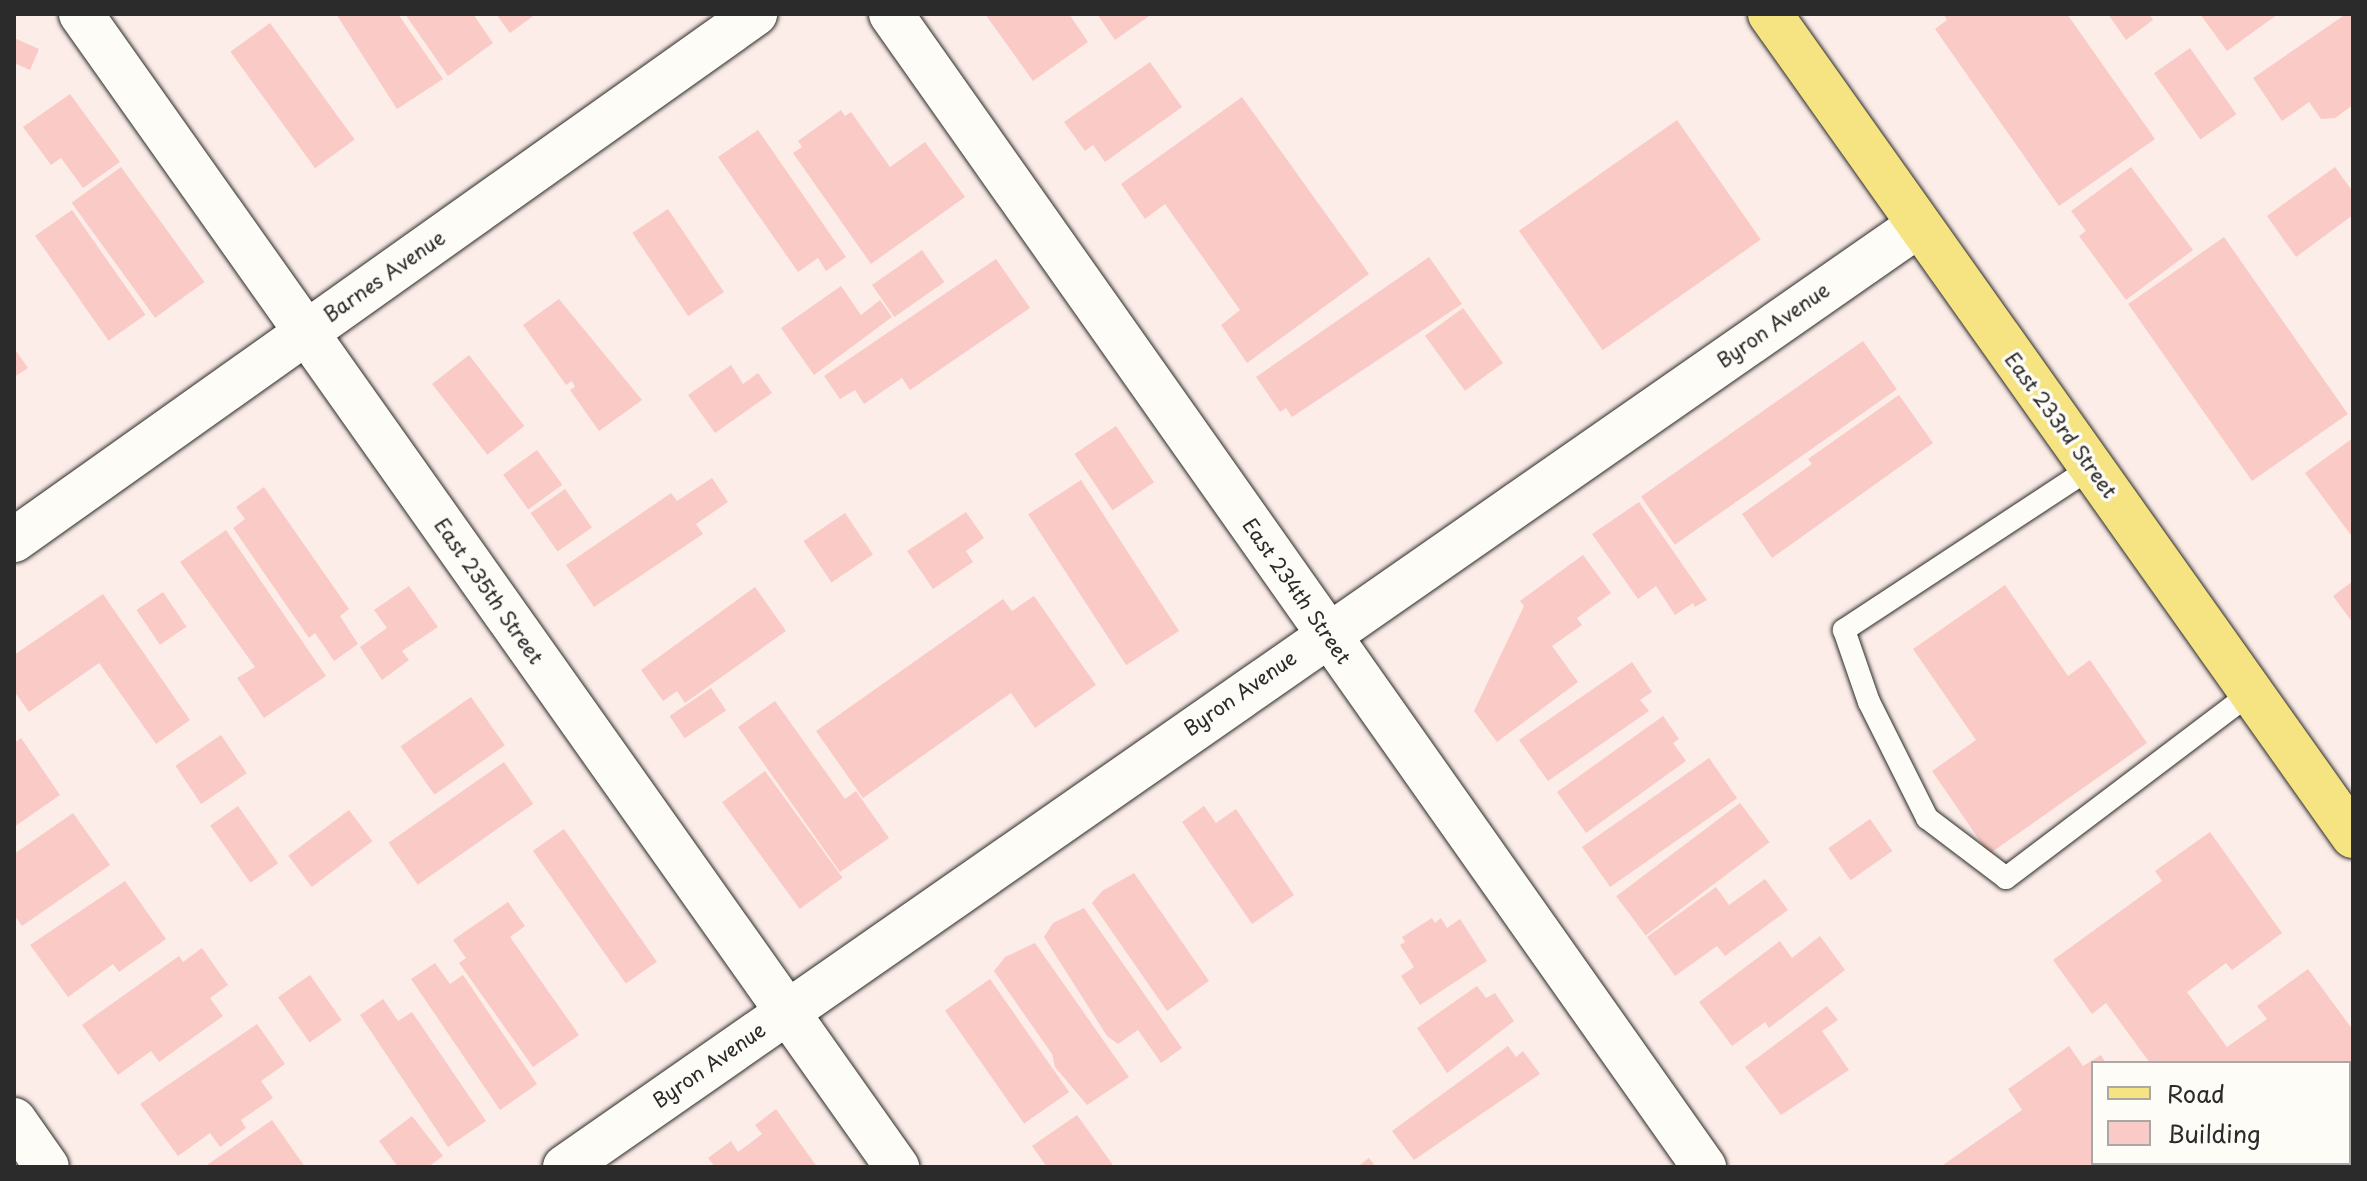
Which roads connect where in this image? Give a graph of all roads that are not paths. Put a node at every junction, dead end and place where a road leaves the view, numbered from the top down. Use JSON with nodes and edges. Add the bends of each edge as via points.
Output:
{"nodes":[{"id":1,"x":81,"y":14,"type":"edge"},
{"id":2,"x":755,"y":14,"type":"edge"},
{"id":3,"x":891,"y":14,"type":"edge"},
{"id":4,"x":1770,"y":14,"type":"edge"},
{"id":5,"x":1919,"y":225,"type":"junction"},
{"id":6,"x":305,"y":331,"type":"junction"},
{"id":7,"x":2092,"y":467,"type":"junction"},
{"id":8,"x":14,"y":540,"type":"edge"},
{"id":9,"x":1327,"y":632,"type":"junction"},
{"id":10,"x":2252,"y":692,"type":"junction"},
{"id":11,"x":2353,"y":836,"type":"edge"},
{"id":12,"x":786,"y":1011,"type":"junction"},
{"id":13,"x":14,"y":1120,"type":"edge"},
{"id":14,"x":47,"y":1167,"type":"edge"},
{"id":15,"x":565,"y":1167,"type":"edge"},
{"id":16,"x":897,"y":1167,"type":"edge"},
{"id":17,"x":1704,"y":1167,"type":"edge"}],
"edges":[{"from":1,"to":6,"type":"street","name":"East 235th Street"},
{"from":2,"to":6,"type":"street","name":"Barnes Avenue"},
{"from":3,"to":9,"type":"street","name":"East 234th Street"},
{"from":4,"to":5,"type":"main road","name":"East 233rd Street"},
{"from":5,"to":7,"type":"main road","name":"East 233rd Street"},
{"from":5,"to":9,"type":"street","name":"Byron Avenue"},
{"from":6,"to":8,"type":"street","name":"Barnes Avenue"},
{"from":6,"to":12,"type":"street","name":"East 235th Street"},
{"from":7,"to":10,"type":"main road","name":"East 233rd Street"},
{"from":7,"to":10,"type":"lane","via":[[1844,630],[1869,702],[1927,818],[2006,878]]},
{"from":9,"to":12,"type":"street","name":"Byron Avenue"},
{"from":9,"to":17,"type":"street","name":"East 234th Street"},
{"from":10,"to":11,"type":"main road","name":"East 233rd Street"},
{"from":12,"to":15,"type":"street","name":"Byron Avenue"},
{"from":12,"to":16,"type":"street","name":"East 235th Street"},
{"from":13,"to":14,"type":"street"}]}
